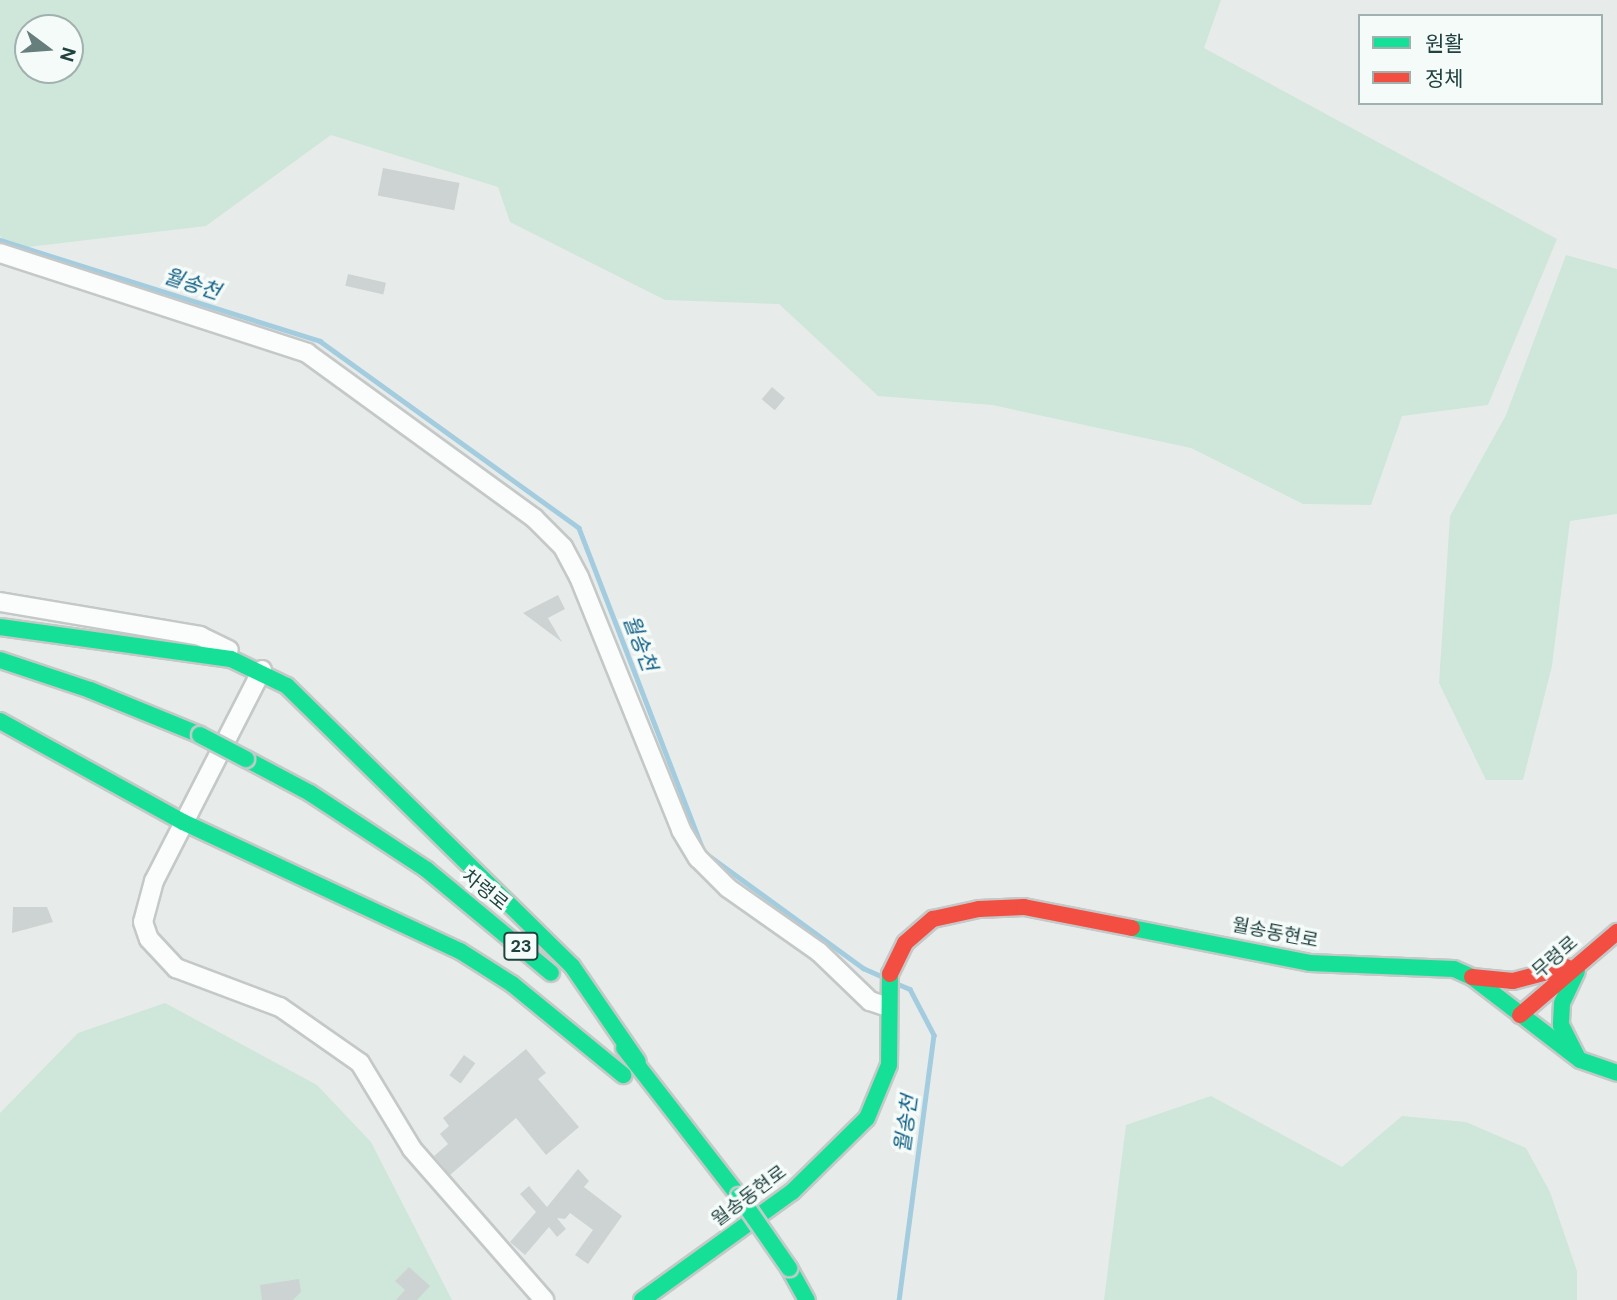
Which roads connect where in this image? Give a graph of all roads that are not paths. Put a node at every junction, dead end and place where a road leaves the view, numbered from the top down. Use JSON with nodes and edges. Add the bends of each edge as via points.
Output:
{"nodes":[{"id":1,"x":0,"y":253,"type":"edge"},
{"id":2,"x":0,"y":602,"type":"edge"},
{"id":3,"x":0,"y":627,"type":"edge"},
{"id":4,"x":0,"y":660,"type":"edge"},
{"id":5,"x":264,"y":671,"type":"junction"},
{"id":6,"x":0,"y":721,"type":"edge"},
{"id":7,"x":204,"y":759,"type":"dead end"},
{"id":8,"x":226,"y":770,"type":"dead end"},
{"id":9,"x":183,"y":822,"type":"junction"},
{"id":10,"x":1617,"y":932,"type":"edge"},
{"id":11,"x":486,"y":942,"type":"dead end"},
{"id":12,"x":1580,"y":962,"type":"junction"},
{"id":13,"x":1472,"y":977,"type":"junction"},
{"id":14,"x":887,"y":999,"type":"junction"},
{"id":15,"x":1520,"y":1015,"type":"junction"},
{"id":16,"x":1580,"y":1060,"type":"junction"},
{"id":17,"x":638,"y":1062,"type":"junction"},
{"id":18,"x":1617,"y":1073,"type":"edge"},
{"id":19,"x":623,"y":1075,"type":"junction"},
{"id":20,"x":656,"y":1119,"type":"dead end"},
{"id":21,"x":730,"y":1218,"type":"dead end"},
{"id":22,"x":751,"y":1248,"type":"dead end"},
{"id":23,"x":544,"y":1300,"type":"edge"},
{"id":24,"x":642,"y":1300,"type":"edge"},
{"id":25,"x":807,"y":1300,"type":"edge"}],
"edges":[{"from":1,"to":14,"type":"street","via":[[307,353],[534,518],[563,547],[579,577],[681,830],[698,858],[728,888],[819,952],[870,1001]]},
{"from":2,"to":5,"type":"street","via":[[200,636]]},
{"from":3,"to":5,"type":"main road","via":[[231,659]]},
{"from":4,"to":17,"type":"main road","name":"차령로","number":"23","bridge":true,"via":[[200,735],[310,793],[427,870],[539,961]]},
{"from":5,"to":9,"type":"street"},
{"from":5,"to":17,"type":"main road","via":[[310,704],[572,966]]},
{"from":6,"to":9,"type":"main road"},
{"from":7,"to":8,"type":"main road"},
{"from":9,"to":19,"type":"main road","via":[[460,951],[512,984]]},
{"from":9,"to":23,"type":"street","via":[[145,902],[143,922],[159,954],[176,968],[280,1007],[360,1063],[412,1149]]},
{"from":10,"to":12,"type":"main road","name":"무령로"},
{"from":11,"to":19,"type":"main road","number":"23","via":[[526,975]]},
{"from":12,"to":13,"type":"main road","via":[[1525,979]]},
{"from":12,"to":15,"type":"main road","name":"무령로"},
{"from":12,"to":16,"type":"main road","via":[[1562,1003],[1561,1025]]},
{"from":13,"to":14,"type":"main road","name":"월송동현로","via":[[1430,966],[1310,963],[1024,908],[979,909],[933,919],[905,943],[890,974]]},
{"from":13,"to":15,"type":"main road","name":"월송동현로"},
{"from":14,"to":24,"type":"main road","name":"월송동현로","via":[[889,1065],[867,1118],[792,1192]]},
{"from":15,"to":16,"type":"main road","name":"월송동현로"},
{"from":16,"to":18,"type":"main road","name":"월송동현로"},
{"from":17,"to":25,"type":"main road","name":"차령로","number":"23","bridge":true,"via":[[739,1196]]},
{"from":19,"to":20,"type":"main road","number":"23"},
{"from":21,"to":22,"type":"main road"}]}
